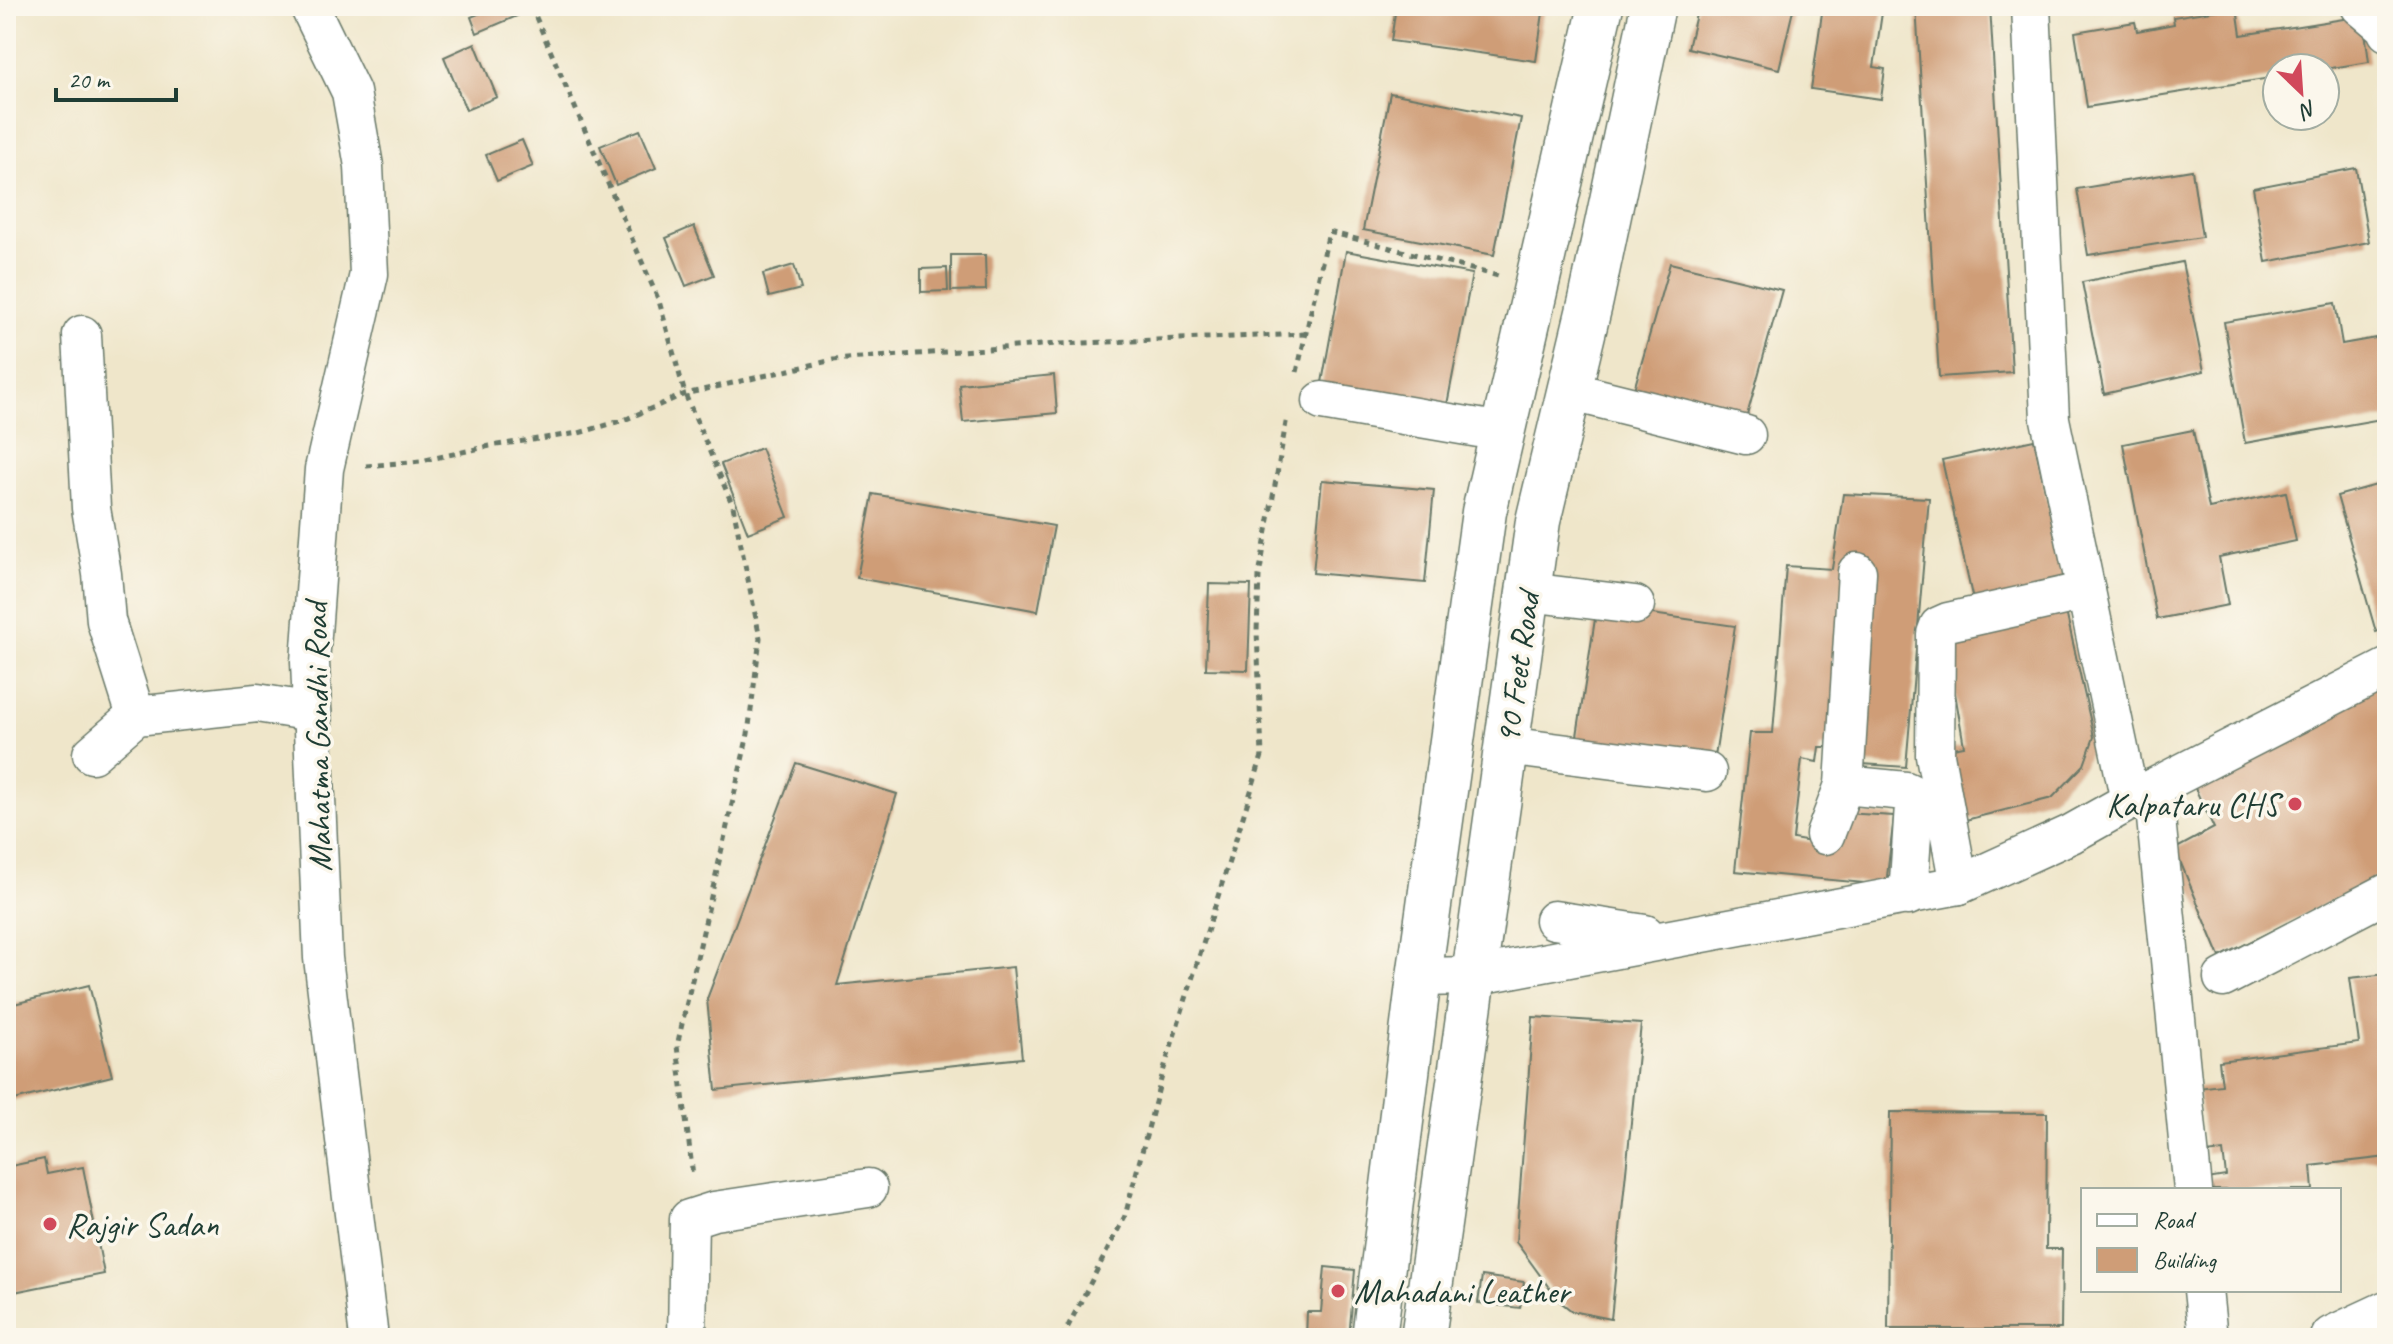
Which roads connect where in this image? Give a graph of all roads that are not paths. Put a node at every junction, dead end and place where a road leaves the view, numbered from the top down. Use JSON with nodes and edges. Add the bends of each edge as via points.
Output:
{"nodes":[{"id":1,"x":309,"y":6,"type":"edge"},
{"id":2,"x":1601,"y":6,"type":"edge"},
{"id":3,"x":1653,"y":6,"type":"edge"},
{"id":4,"x":2031,"y":6,"type":"edge"},
{"id":5,"x":2360,"y":6,"type":"edge"},
{"id":6,"x":2387,"y":32,"type":"edge"},
{"id":7,"x":1537,"y":286,"type":"junction"},
{"id":8,"x":1591,"y":300,"type":"junction"},
{"id":9,"x":82,"y":335,"type":"dead end"},
{"id":10,"x":1309,"y":388,"type":"road end"},
{"id":11,"x":1569,"y":391,"type":"junction"},
{"id":12,"x":1502,"y":432,"type":"junction"},
{"id":13,"x":1746,"y":435,"type":"dead end"},
{"id":14,"x":1484,"y":512,"type":"junction"},
{"id":15,"x":1538,"y":521,"type":"junction"},
{"id":16,"x":1857,"y":572,"type":"dead end"},
{"id":17,"x":2086,"y":591,"type":"junction"},
{"id":18,"x":1528,"y":592,"type":"junction"},
{"id":19,"x":1635,"y":605,"type":"dead end"},
{"id":20,"x":2387,"y":668,"type":"edge"},
{"id":21,"x":312,"y":712,"type":"junction"},
{"id":22,"x":136,"y":716,"type":"junction"},
{"id":23,"x":1505,"y":753,"type":"junction"},
{"id":24,"x":92,"y":754,"type":"dead end"},
{"id":25,"x":1703,"y":779,"type":"dead end"},
{"id":26,"x":1844,"y":785,"type":"junction"},
{"id":27,"x":2142,"y":794,"type":"junction"},
{"id":28,"x":1825,"y":835,"type":"dead end"},
{"id":29,"x":1959,"y":885,"type":"junction"},
{"id":30,"x":2387,"y":893,"type":"edge"},
{"id":31,"x":1908,"y":896,"type":"junction"},
{"id":32,"x":1554,"y":920,"type":"dead end"},
{"id":33,"x":1623,"y":938,"type":"junction"},
{"id":34,"x":1473,"y":976,"type":"junction"},
{"id":35,"x":1419,"y":977,"type":"junction"},
{"id":36,"x":2223,"y":978,"type":"dead end"},
{"id":37,"x":868,"y":1188,"type":"dead end"},
{"id":38,"x":2193,"y":1188,"type":"edge"},
{"id":39,"x":2203,"y":1292,"type":"edge"},
{"id":40,"x":2387,"y":1313,"type":"edge"},
{"id":41,"x":369,"y":1338,"type":"edge"},
{"id":42,"x":687,"y":1338,"type":"edge"},
{"id":43,"x":1374,"y":1338,"type":"edge"},
{"id":44,"x":1423,"y":1338,"type":"edge"},
{"id":45,"x":2208,"y":1338,"type":"edge"},
{"id":46,"x":2333,"y":1338,"type":"edge"}],
"edges":[{"from":1,"to":21,"type":"street","name":"Mahatma Gandhi Road","via":[[351,92],[364,166],[369,274],[324,469],[310,662]]},
{"from":2,"to":7,"type":"main road","name":"90 Feet Road"},
{"from":3,"to":8,"type":"main road","name":"90 Feet Road"},
{"from":4,"to":17,"type":"street","via":[[2050,419]]},
{"from":5,"to":6,"type":"street"},
{"from":7,"to":8,"type":"main road"},
{"from":7,"to":12,"type":"main road","name":"90 Feet Road"},
{"from":8,"to":11,"type":"main road","name":"90 Feet Road"},
{"from":9,"to":22,"type":"street","via":[[91,508],[106,621]]},
{"from":10,"to":12,"type":"street"},
{"from":11,"to":13,"type":"street"},
{"from":11,"to":15,"type":"main road","name":"90 Feet Road"},
{"from":12,"to":14,"type":"main road","name":"90 Feet Road"},
{"from":14,"to":15,"type":"main road"},
{"from":14,"to":35,"type":"main road","name":"90 Feet Road"},
{"from":15,"to":18,"type":"main road","name":"90 Feet Road"},
{"from":16,"to":26,"type":"street"},
{"from":17,"to":27,"type":"street"},
{"from":17,"to":29,"type":"street","via":[[1939,626],[1935,755]]},
{"from":18,"to":19,"type":"street"},
{"from":18,"to":23,"type":"main road","name":"90 Feet Road"},
{"from":20,"to":27,"type":"street"},
{"from":21,"to":22,"type":"street","via":[[257,703]]},
{"from":21,"to":41,"type":"street","name":"Mahatma Gandhi Road","via":[[323,958]]},
{"from":22,"to":24,"type":"street"},
{"from":23,"to":25,"type":"street"},
{"from":23,"to":34,"type":"main road","name":"90 Feet Road"},
{"from":26,"to":28,"type":"street"},
{"from":26,"to":31,"type":"street","via":[[1912,794]]},
{"from":27,"to":29,"type":"street","via":[[2071,834]]},
{"from":27,"to":38,"type":"street"},
{"from":29,"to":31,"type":"street"},
{"from":30,"to":36,"type":"street"},
{"from":31,"to":33,"type":"street"},
{"from":32,"to":33,"type":"street"},
{"from":33,"to":34,"type":"street"},
{"from":34,"to":35,"type":"street"},
{"from":34,"to":44,"type":"main road","name":"90 Feet Road"},
{"from":35,"to":43,"type":"main road","name":"90 Feet Road"},
{"from":37,"to":42,"type":"street","via":[[689,1219]]},
{"from":39,"to":45,"type":"street"},
{"from":40,"to":46,"type":"main road"}]}
